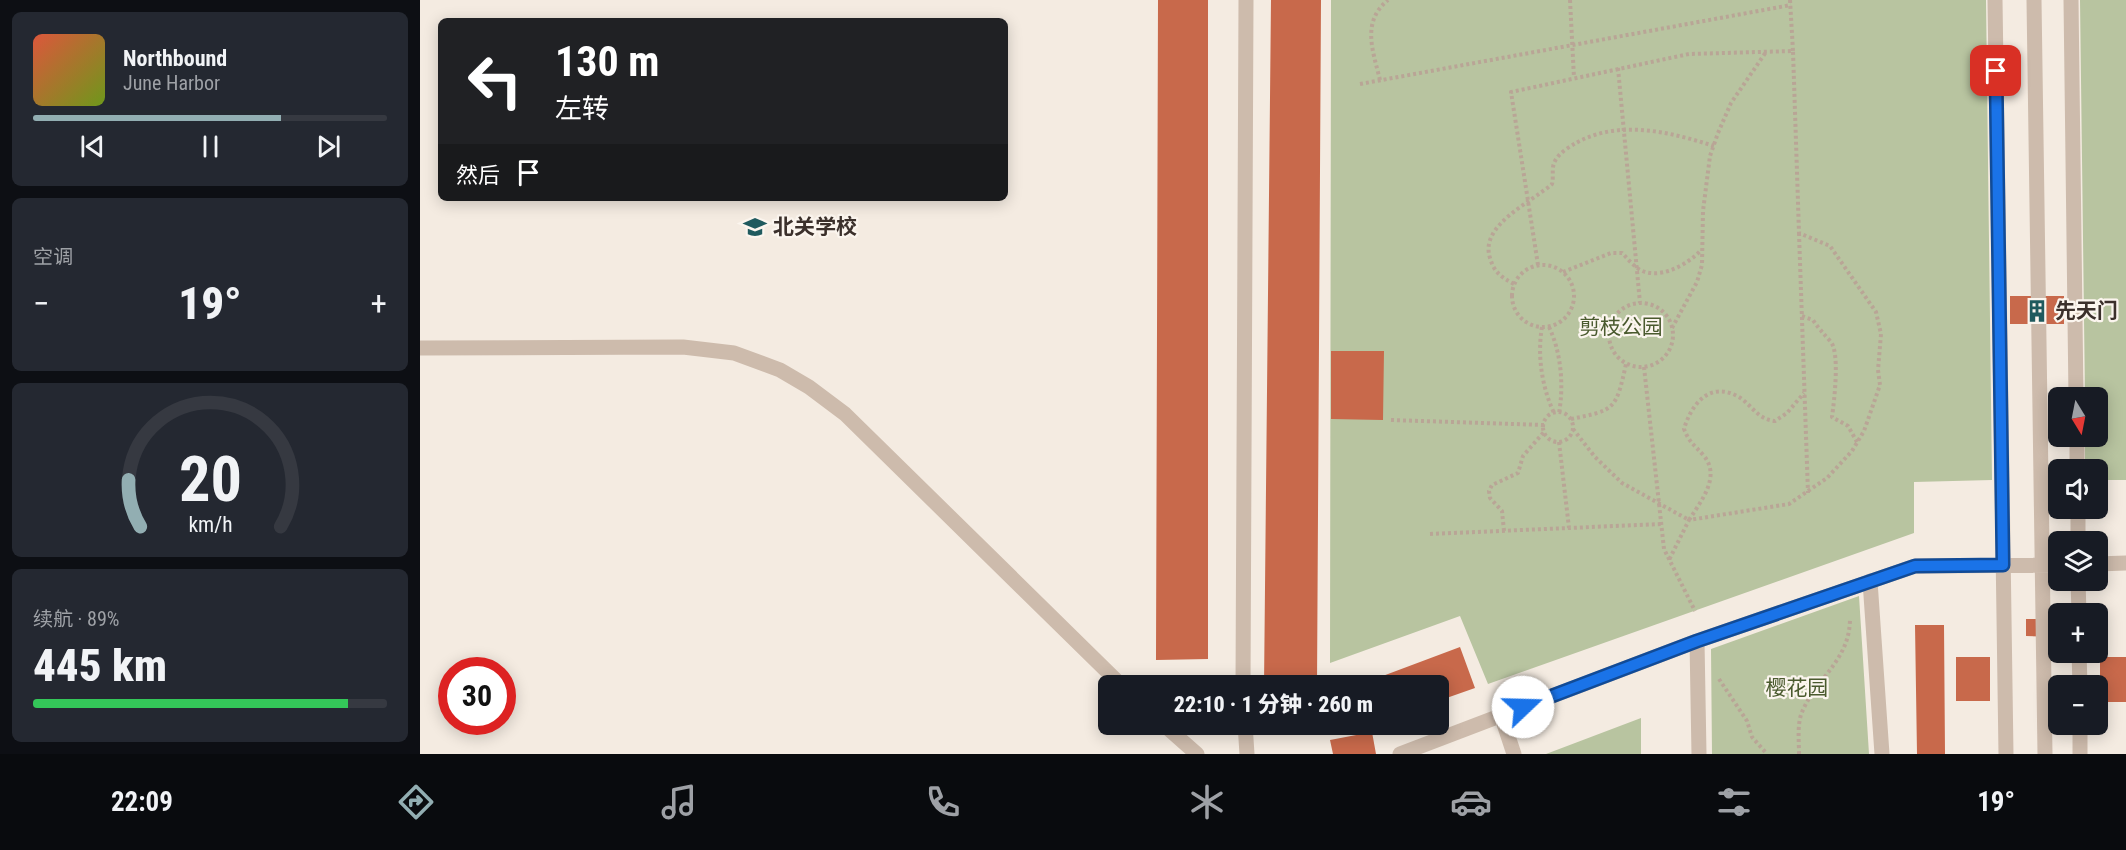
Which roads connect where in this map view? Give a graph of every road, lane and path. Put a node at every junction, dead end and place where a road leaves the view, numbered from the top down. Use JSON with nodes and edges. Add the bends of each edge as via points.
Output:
{"nodes":[{"id":1,"x":1246,"y":0,"type":"edge"},
{"id":2,"x":1388,"y":0,"type":"edge"},
{"id":3,"x":1570,"y":0,"type":"edge"},
{"id":4,"x":1995,"y":0,"type":"edge"},
{"id":5,"x":2034,"y":0,"type":"edge"},
{"id":6,"x":2072,"y":0,"type":"edge"},
{"id":7,"x":1790,"y":3,"type":"edge"},
{"id":8,"x":1572,"y":45,"type":"junction"},
{"id":9,"x":1767,"y":51,"type":"junction"},
{"id":10,"x":1793,"y":51,"type":"junction"},
{"id":11,"x":1618,"y":68,"type":"junction"},
{"id":12,"x":1574,"y":78,"type":"junction"},
{"id":13,"x":1380,"y":80,"type":"junction"},
{"id":14,"x":1360,"y":84,"type":"dead end"},
{"id":15,"x":1624,"y":130,"type":"junction"},
{"id":16,"x":1714,"y":146,"type":"junction"},
{"id":17,"x":1528,"y":203,"type":"junction"},
{"id":18,"x":1799,"y":233,"type":"junction"},
{"id":19,"x":1701,"y":249,"type":"junction"},
{"id":20,"x":1538,"y":265,"type":"junction"},
{"id":21,"x":1637,"y":268,"type":"junction"},
{"id":22,"x":1563,"y":272,"type":"junction"},
{"id":23,"x":1514,"y":284,"type":"junction"},
{"id":24,"x":1640,"y":303,"type":"junction"},
{"id":25,"x":1802,"y":316,"type":"junction"},
{"id":26,"x":1542,"y":327,"type":"junction"},
{"id":27,"x":1549,"y":327,"type":"junction"},
{"id":28,"x":1672,"y":328,"type":"junction"},
{"id":29,"x":420,"y":348,"type":"edge"},
{"id":30,"x":1626,"y":364,"type":"junction"},
{"id":31,"x":1644,"y":367,"type":"junction"},
{"id":32,"x":2076,"y":387,"type":"edge"},
{"id":33,"x":1804,"y":393,"type":"junction"},
{"id":34,"x":1556,"y":413,"type":"junction"},
{"id":35,"x":1571,"y":419,"type":"junction"},
{"id":36,"x":1391,"y":420,"type":"dead end"},
{"id":37,"x":1544,"y":425,"type":"junction"},
{"id":38,"x":1573,"y":429,"type":"junction"},
{"id":39,"x":1544,"y":432,"type":"junction"},
{"id":40,"x":1559,"y":442,"type":"junction"},
{"id":41,"x":1858,"y":442,"type":"junction"},
{"id":42,"x":1808,"y":493,"type":"junction"},
{"id":43,"x":1659,"y":504,"type":"junction"},
{"id":44,"x":1689,"y":520,"type":"junction"},
{"id":45,"x":1661,"y":524,"type":"junction"},
{"id":46,"x":1569,"y":528,"type":"junction"},
{"id":47,"x":1504,"y":531,"type":"junction"},
{"id":48,"x":2049,"y":531,"type":"edge"},
{"id":49,"x":1430,"y":534,"type":"dead end"},
{"id":50,"x":1669,"y":560,"type":"junction"},
{"id":51,"x":2126,"y":563,"type":"edge"},
{"id":52,"x":2108,"y":564,"type":"edge"},
{"id":53,"x":2003,"y":565,"type":"junction"},
{"id":54,"x":2048,"y":565,"type":"edge"},
{"id":55,"x":1870,"y":581,"type":"junction"},
{"id":56,"x":1848,"y":589,"type":"junction"},
{"id":57,"x":2049,"y":591,"type":"edge"},
{"id":58,"x":1695,"y":611,"type":"dead end"},
{"id":59,"x":1697,"y":641,"type":"junction"},
{"id":60,"x":1111,"y":675,"type":"edge"},
{"id":61,"x":1243,"y":675,"type":"edge"},
{"id":62,"x":1718,"y":675,"type":"dead end"},
{"id":63,"x":1502,"y":716,"type":"junction"},
{"id":64,"x":1175,"y":735,"type":"edge"},
{"id":65,"x":1246,"y":735,"type":"edge"},
{"id":66,"x":2080,"y":735,"type":"edge"},
{"id":67,"x":1197,"y":754,"type":"edge"},
{"id":68,"x":1247,"y":754,"type":"edge"},
{"id":69,"x":1400,"y":754,"type":"edge"},
{"id":70,"x":1514,"y":754,"type":"edge"},
{"id":71,"x":1699,"y":754,"type":"edge"},
{"id":72,"x":1767,"y":754,"type":"edge"},
{"id":73,"x":1799,"y":754,"type":"edge"},
{"id":74,"x":1882,"y":754,"type":"edge"},
{"id":75,"x":2006,"y":754,"type":"edge"},
{"id":76,"x":2045,"y":754,"type":"edge"},
{"id":77,"x":2080,"y":754,"type":"edge"}],
"edges":[{"from":1,"to":61,"type":"street"},
{"from":2,"to":13,"type":"path","via":[[1373,17],[1371,28]]},
{"from":3,"to":8,"type":"path"},
{"from":4,"to":53,"type":"street"},
{"from":5,"to":48,"type":"street"},
{"from":6,"to":32,"type":"street"},
{"from":7,"to":8,"type":"path"},
{"from":7,"to":10,"type":"path"},
{"from":8,"to":12,"type":"path"},
{"from":8,"to":13,"type":"path"},
{"from":9,"to":10,"type":"path"},
{"from":9,"to":11,"type":"path","via":[[1689,54]]},
{"from":9,"to":16,"type":"path","via":[[1731,103]]},
{"from":10,"to":18,"type":"path"},
{"from":11,"to":12,"type":"path"},
{"from":11,"to":15,"type":"path"},
{"from":12,"to":17,"type":"path","via":[[1511,92]]},
{"from":13,"to":14,"type":"path"},
{"from":15,"to":16,"type":"path","via":[[1662,132]]},
{"from":15,"to":17,"type":"path","via":[[1590,136],[1567,148],[1556,159],[1552,184]]},
{"from":15,"to":21,"type":"path"},
{"from":16,"to":19,"type":"path","via":[[1704,201]]},
{"from":17,"to":20,"type":"path"},
{"from":17,"to":23,"type":"path","via":[[1509,215],[1488,243],[1488,254],[1498,275]]},
{"from":18,"to":25,"type":"path"},
{"from":18,"to":41,"type":"path","via":[[1830,246],[1876,312],[1881,334],[1880,386]]},
{"from":19,"to":21,"type":"path","via":[[1692,260],[1667,271]]},
{"from":19,"to":28,"type":"path","via":[[1697,282]]},
{"from":20,"to":22,"type":"path"},
{"from":20,"to":23,"type":"path","via":[[1524,271]]},
{"from":21,"to":22,"type":"path","via":[[1622,254],[1611,253]]},
{"from":21,"to":24,"type":"path"},
{"from":22,"to":27,"type":"path","via":[[1574,289],[1574,299],[1566,317]]},
{"from":23,"to":26,"type":"path","via":[[1514,309],[1529,324]]},
{"from":24,"to":28,"type":"path","via":[[1657,306]]},
{"from":24,"to":30,"type":"path","via":[[1617,313],[1608,331],[1613,352]]},
{"from":25,"to":33,"type":"path"},
{"from":25,"to":41,"type":"path","via":[[1813,320],[1831,342],[1835,354],[1832,417],[1848,426]]},
{"from":26,"to":27,"type":"path"},
{"from":26,"to":34,"type":"path","via":[[1539,343],[1545,394]]},
{"from":27,"to":34,"type":"path","via":[[1556,342],[1562,393]]},
{"from":28,"to":31,"type":"path","via":[[1668,354],[1660,362]]},
{"from":29,"to":60,"type":"street","via":[[683,348],[734,353],[780,370],[845,414]]},
{"from":30,"to":31,"type":"path"},
{"from":30,"to":35,"type":"path","via":[[1614,405],[1604,413]]},
{"from":31,"to":43,"type":"path"},
{"from":33,"to":42,"type":"path"},
{"from":33,"to":44,"type":"path","via":[[1775,421],[1766,420],[1737,396],[1726,393],[1710,393],[1695,402],[1684,429],[1689,443],[1704,456],[1711,471],[1709,487]]},
{"from":34,"to":35,"type":"path"},
{"from":34,"to":37,"type":"path","via":[[1546,418]]},
{"from":35,"to":38,"type":"path"},
{"from":36,"to":37,"type":"path"},
{"from":37,"to":39,"type":"path"},
{"from":38,"to":40,"type":"path","via":[[1569,438]]},
{"from":38,"to":43,"type":"path","via":[[1622,483]]},
{"from":39,"to":40,"type":"path"},
{"from":39,"to":47,"type":"path","via":[[1523,456],[1518,473],[1492,485],[1489,491],[1502,511]]},
{"from":40,"to":46,"type":"path"},
{"from":41,"to":42,"type":"path","via":[[1827,478]]},
{"from":42,"to":44,"type":"path","via":[[1789,504]]},
{"from":43,"to":44,"type":"path"},
{"from":43,"to":45,"type":"path"},
{"from":44,"to":50,"type":"path"},
{"from":45,"to":46,"type":"path"},
{"from":45,"to":50,"type":"path"},
{"from":46,"to":47,"type":"path"},
{"from":47,"to":49,"type":"path"},
{"from":50,"to":58,"type":"path"},
{"from":51,"to":52,"type":"street"},
{"from":53,"to":54,"type":"street"},
{"from":53,"to":55,"type":"street","via":[[1915,566]]},
{"from":53,"to":75,"type":"street"},
{"from":55,"to":56,"type":"street"},
{"from":55,"to":74,"type":"street"},
{"from":56,"to":59,"type":"street"},
{"from":56,"to":73,"type":"path","via":[[1850,637],[1801,714]]},
{"from":57,"to":76,"type":"street"},
{"from":59,"to":63,"type":"street"},
{"from":59,"to":71,"type":"street"},
{"from":62,"to":72,"type":"path","via":[[1752,736]]},
{"from":63,"to":69,"type":"street"},
{"from":63,"to":70,"type":"street"},
{"from":64,"to":67,"type":"street"},
{"from":65,"to":68,"type":"street"},
{"from":66,"to":77,"type":"street"}]}
